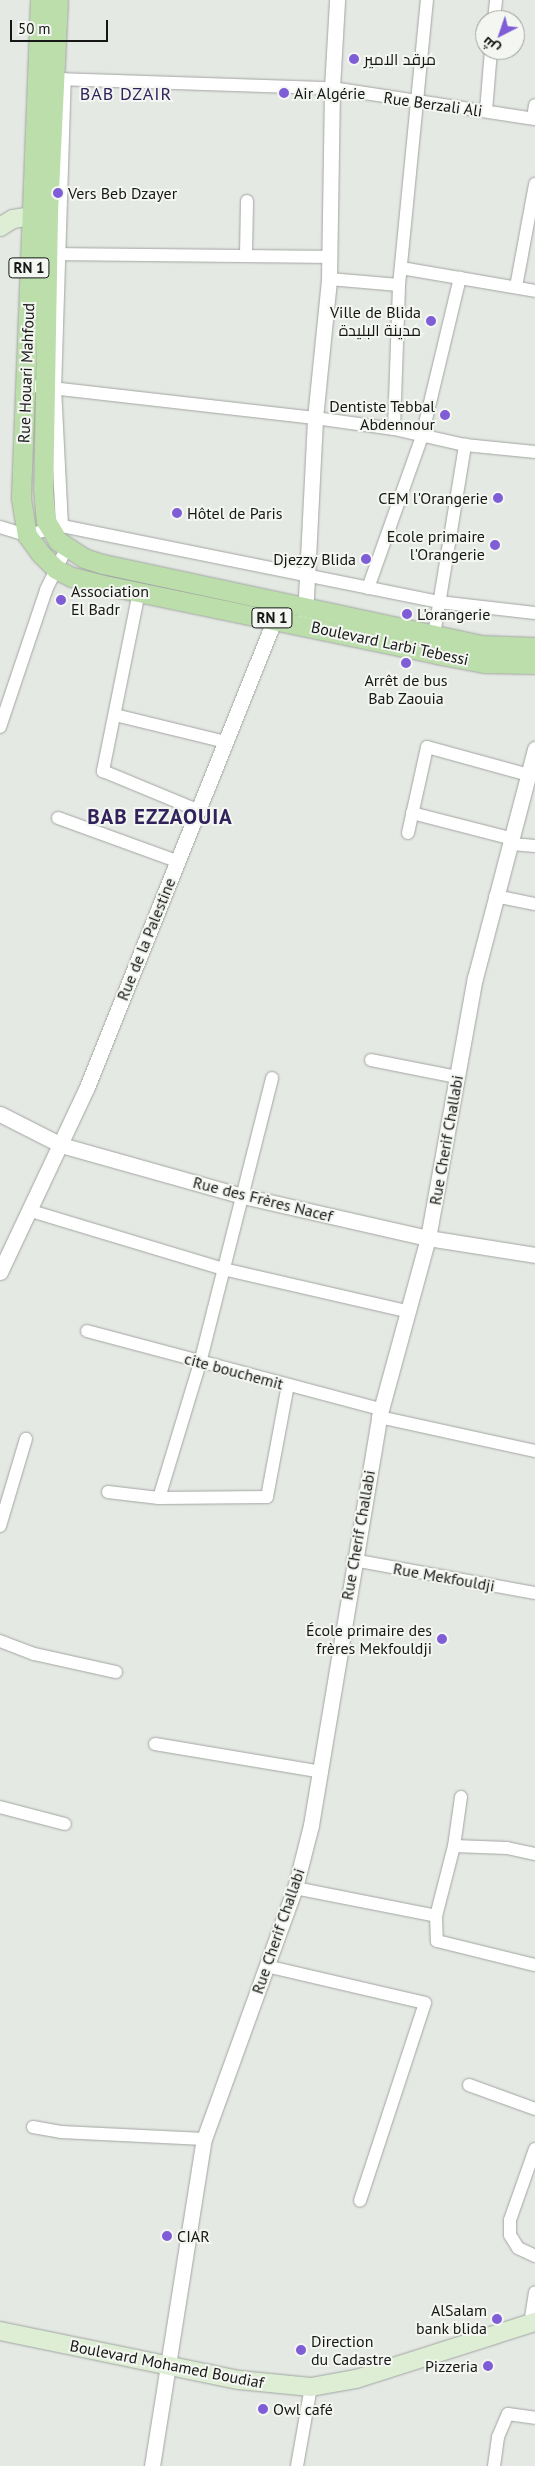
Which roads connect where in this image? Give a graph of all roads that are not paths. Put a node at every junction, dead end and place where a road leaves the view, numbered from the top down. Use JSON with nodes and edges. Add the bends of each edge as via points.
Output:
{"nodes":[{"id":1,"x":40,"y":0,"type":"edge"},
{"id":2,"x":58,"y":0,"type":"edge"},
{"id":3,"x":337,"y":0,"type":"edge"},
{"id":4,"x":427,"y":0,"type":"edge"},
{"id":5,"x":491,"y":60,"type":"edge"},
{"id":6,"x":60,"y":79,"type":"junction"},
{"id":7,"x":332,"y":88,"type":"junction"},
{"id":8,"x":418,"y":101,"type":"junction"},
{"id":9,"x":535,"y":104,"type":"edge"},
{"id":10,"x":486,"y":111,"type":"junction"},
{"id":11,"x":534,"y":119,"type":"edge"},
{"id":12,"x":535,"y":184,"type":"edge"},
{"id":13,"x":247,"y":201,"type":"dead end"},
{"id":14,"x":46,"y":215,"type":"junction"},
{"id":15,"x":0,"y":227,"type":"edge"},
{"id":16,"x":57,"y":254,"type":"junction"},
{"id":17,"x":246,"y":254,"type":"junction"},
{"id":18,"x":330,"y":257,"type":"junction"},
{"id":19,"x":401,"y":268,"type":"junction"},
{"id":20,"x":460,"y":278,"type":"junction"},
{"id":21,"x":330,"y":279,"type":"junction"},
{"id":22,"x":399,"y":285,"type":"junction"},
{"id":23,"x":516,"y":287,"type":"junction"},
{"id":24,"x":535,"y":291,"type":"edge"},
{"id":25,"x":25,"y":385,"type":"junction"},
{"id":26,"x":50,"y":390,"type":"junction"},
{"id":27,"x":315,"y":418,"type":"junction"},
{"id":28,"x":394,"y":429,"type":"junction"},
{"id":29,"x":422,"y":436,"type":"junction"},
{"id":30,"x":466,"y":445,"type":"junction"},
{"id":31,"x":535,"y":452,"type":"edge"},
{"id":32,"x":0,"y":527,"type":"edge"},
{"id":33,"x":56,"y":528,"type":"junction"},
{"id":34,"x":27,"y":535,"type":"junction"},
{"id":35,"x":66,"y":549,"type":"junction"},
{"id":36,"x":56,"y":569,"type":"junction"},
{"id":37,"x":307,"y":577,"type":"junction"},
{"id":38,"x":368,"y":588,"type":"junction"},
{"id":39,"x":139,"y":592,"type":"junction"},
{"id":40,"x":438,"y":602,"type":"junction"},
{"id":41,"x":278,"y":610,"type":"junction"},
{"id":42,"x":535,"y":613,"type":"edge"},
{"id":43,"x":305,"y":615,"type":"junction"},
{"id":44,"x":434,"y":635,"type":"junction"},
{"id":45,"x":535,"y":647,"type":"edge"},
{"id":46,"x":535,"y":664,"type":"edge"},
{"id":47,"x":4,"y":704,"type":"edge"},
{"id":48,"x":115,"y":715,"type":"junction"},
{"id":49,"x":0,"y":728,"type":"edge"},
{"id":50,"x":226,"y":742,"type":"junction"},
{"id":51,"x":535,"y":749,"type":"edge"},
{"id":52,"x":529,"y":775,"type":"junction"},
{"id":53,"x":198,"y":810,"type":"junction"},
{"id":54,"x":412,"y":813,"type":"junction"},
{"id":55,"x":58,"y":818,"type":"dead end"},
{"id":56,"x":408,"y":833,"type":"dead end"},
{"id":57,"x":512,"y":841,"type":"junction"},
{"id":58,"x":535,"y":846,"type":"edge"},
{"id":59,"x":177,"y":861,"type":"junction"},
{"id":60,"x":495,"y":896,"type":"junction"},
{"id":61,"x":535,"y":904,"type":"edge"},
{"id":62,"x":371,"y":1060,"type":"dead end"},
{"id":63,"x":457,"y":1077,"type":"junction"},
{"id":64,"x":272,"y":1078,"type":"dead end"},
{"id":65,"x":0,"y":1114,"type":"edge"},
{"id":66,"x":61,"y":1145,"type":"junction"},
{"id":67,"x":243,"y":1196,"type":"junction"},
{"id":68,"x":30,"y":1212,"type":"junction"},
{"id":69,"x":428,"y":1238,"type":"junction"},
{"id":70,"x":535,"y":1255,"type":"edge"},
{"id":71,"x":223,"y":1269,"type":"junction"},
{"id":72,"x":0,"y":1272,"type":"edge"},
{"id":73,"x":407,"y":1311,"type":"junction"},
{"id":74,"x":87,"y":1331,"type":"dead end"},
{"id":75,"x":200,"y":1363,"type":"junction"},
{"id":76,"x":288,"y":1385,"type":"junction"},
{"id":77,"x":380,"y":1413,"type":"junction"},
{"id":78,"x":26,"y":1439,"type":"dead end"},
{"id":79,"x":535,"y":1451,"type":"edge"},
{"id":80,"x":108,"y":1492,"type":"dead end"},
{"id":81,"x":159,"y":1498,"type":"junction"},
{"id":82,"x":0,"y":1526,"type":"edge"},
{"id":83,"x":353,"y":1560,"type":"junction"},
{"id":84,"x":535,"y":1594,"type":"edge"},
{"id":85,"x":0,"y":1641,"type":"edge"},
{"id":86,"x":116,"y":1672,"type":"dead end"},
{"id":87,"x":155,"y":1744,"type":"dead end"},
{"id":88,"x":322,"y":1772,"type":"junction"},
{"id":89,"x":461,"y":1797,"type":"dead end"},
{"id":90,"x":0,"y":1807,"type":"edge"},
{"id":91,"x":65,"y":1824,"type":"dead end"},
{"id":92,"x":454,"y":1846,"type":"junction"},
{"id":93,"x":535,"y":1854,"type":"edge"},
{"id":94,"x":295,"y":1888,"type":"junction"},
{"id":95,"x":436,"y":1916,"type":"junction"},
{"id":96,"x":535,"y":1965,"type":"edge"},
{"id":97,"x":266,"y":1966,"type":"junction"},
{"id":98,"x":469,"y":2085,"type":"dead end"},
{"id":99,"x":535,"y":2108,"type":"edge"},
{"id":100,"x":33,"y":2127,"type":"dead end"},
{"id":101,"x":204,"y":2139,"type":"junction"},
{"id":102,"x":535,"y":2150,"type":"edge"},
{"id":103,"x":360,"y":2201,"type":"dead end"},
{"id":104,"x":535,"y":2256,"type":"edge"},
{"id":105,"x":535,"y":2292,"type":"edge"},
{"id":106,"x":533,"y":2323,"type":"edge"},
{"id":107,"x":0,"y":2331,"type":"edge"},
{"id":108,"x":166,"y":2364,"type":"junction"},
{"id":109,"x":311,"y":2387,"type":"junction"},
{"id":110,"x":535,"y":2418,"type":"edge"},
{"id":111,"x":152,"y":2466,"type":"edge"},
{"id":112,"x":297,"y":2466,"type":"edge"},
{"id":113,"x":494,"y":2466,"type":"edge"}],
"edges":[{"from":1,"to":14,"type":"main road","name":"Rue Houari Mahfoud","number":"RN 1"},
{"from":2,"to":6,"type":"main road","name":"Rue Houari Mahfoud","number":"RN 1"},
{"from":3,"to":7,"type":"street"},
{"from":4,"to":8,"type":"street"},
{"from":5,"to":10,"type":"street"},
{"from":6,"to":7,"type":"street","name":"Rue Berzali Ali"},
{"from":6,"to":14,"type":"main road","name":"Rue Houari Mahfoud","number":"RN 1"},
{"from":7,"to":8,"type":"street","name":"Rue Berzali Ali"},
{"from":7,"to":18,"type":"street"},
{"from":8,"to":10,"type":"street","name":"Rue Berzali Ali"},
{"from":8,"to":19,"type":"street"},
{"from":9,"to":11,"type":"street"},
{"from":10,"to":11,"type":"street","name":"Rue Berzali Ali"},
{"from":12,"to":23,"type":"street"},
{"from":13,"to":17,"type":"street"},
{"from":14,"to":15,"type":"main road","via":[[13,218]]},
{"from":14,"to":16,"type":"street"},
{"from":14,"to":25,"type":"main road","name":"Rue Houari Mahfoud","number":"RN 1"},
{"from":14,"to":26,"type":"main road","name":"Rue Houari Mahfoud","number":"RN 1"},
{"from":16,"to":17,"type":"street"},
{"from":16,"to":26,"type":"street"},
{"from":17,"to":18,"type":"street"},
{"from":18,"to":21,"type":"street"},
{"from":19,"to":20,"type":"street"},
{"from":19,"to":22,"type":"street"},
{"from":20,"to":23,"type":"street"},
{"from":20,"to":29,"type":"street"},
{"from":21,"to":22,"type":"street"},
{"from":21,"to":27,"type":"street"},
{"from":22,"to":28,"type":"street"},
{"from":23,"to":24,"type":"street"},
{"from":25,"to":26,"type":"street"},
{"from":25,"to":34,"type":"main road","name":"Rue Houari Mahfoud","number":"RN 1","via":[[21,498]]},
{"from":26,"to":27,"type":"street"},
{"from":26,"to":33,"type":"main road","name":"Rue Houari Mahfoud","number":"RN 1","via":[[43,489],[46,521]]},
{"from":27,"to":28,"type":"street"},
{"from":27,"to":37,"type":"street"},
{"from":28,"to":29,"type":"street"},
{"from":29,"to":30,"type":"street"},
{"from":29,"to":38,"type":"street"},
{"from":30,"to":31,"type":"street"},
{"from":30,"to":40,"type":"street"},
{"from":32,"to":34,"type":"street"},
{"from":33,"to":34,"type":"street"},
{"from":33,"to":35,"type":"main road","number":"RN 1"},
{"from":33,"to":37,"type":"street"},
{"from":34,"to":36,"type":"main road","name":"Boulevard Larbi Tebessi","number":"RN 1"},
{"from":35,"to":36,"type":"street"},
{"from":35,"to":41,"type":"main road","name":"Boulevard Larbi Tebessi","number":"RN 1","via":[[103,564]]},
{"from":36,"to":39,"type":"main road","name":"Boulevard Larbi Tebessi","number":"RN 1","via":[[72,577]]},
{"from":36,"to":47,"type":"street"},
{"from":37,"to":38,"type":"street"},
{"from":37,"to":43,"type":"street"},
{"from":38,"to":40,"type":"street"},
{"from":39,"to":41,"type":"main road","name":"Boulevard Larbi Tebessi","number":"RN 1"},
{"from":39,"to":48,"type":"street"},
{"from":40,"to":42,"type":"street"},
{"from":40,"to":44,"type":"street"},
{"from":41,"to":43,"type":"main road","name":"Boulevard Larbi Tebessi","number":"RN 1"},
{"from":41,"to":50,"type":"street","name":"Rue de la Palestine"},
{"from":43,"to":44,"type":"main road","name":"Boulevard Larbi Tebessi","number":"RN 1"},
{"from":43,"to":46,"type":"main road","name":"Boulevard Larbi Tebessi","number":"RN 1","via":[[484,663]]},
{"from":44,"to":45,"type":"main road","name":"Boulevard Larbi Tebessi","number":"RN 1","via":[[480,645]]},
{"from":47,"to":49,"type":"street"},
{"from":48,"to":50,"type":"street"},
{"from":48,"to":53,"type":"street","via":[[103,771]]},
{"from":50,"to":53,"type":"street","name":"Rue de la Palestine"},
{"from":51,"to":52,"type":"street","name":"Rue Cherif Challabi"},
{"from":52,"to":54,"type":"street","via":[[426,747]]},
{"from":52,"to":57,"type":"street","name":"Rue Cherif Challabi"},
{"from":53,"to":59,"type":"street","name":"Rue de la Palestine"},
{"from":54,"to":56,"type":"street"},
{"from":54,"to":57,"type":"street"},
{"from":55,"to":59,"type":"street"},
{"from":57,"to":58,"type":"street"},
{"from":57,"to":60,"type":"street","name":"Rue Cherif Challabi"},
{"from":59,"to":66,"type":"street","name":"Rue de la Palestine"},
{"from":60,"to":61,"type":"street"},
{"from":60,"to":63,"type":"street","name":"Rue Cherif Challabi","via":[[475,978]]},
{"from":62,"to":63,"type":"street"},
{"from":63,"to":69,"type":"street","name":"Rue Cherif Challabi"},
{"from":64,"to":67,"type":"street"},
{"from":65,"to":66,"type":"street","name":"Rue des Frères Nacef"},
{"from":66,"to":67,"type":"street","name":"Rue des Frères Nacef"},
{"from":66,"to":68,"type":"street","name":"Rue de la Palestine"},
{"from":67,"to":69,"type":"street","name":"Rue des Frères Nacef"},
{"from":67,"to":71,"type":"street"},
{"from":68,"to":71,"type":"street"},
{"from":68,"to":72,"type":"street","name":"Rue de la Palestine"},
{"from":69,"to":70,"type":"street","name":"Rue des Frères Nacef"},
{"from":69,"to":73,"type":"street","name":"Rue Cherif Challabi"},
{"from":71,"to":73,"type":"street"},
{"from":71,"to":75,"type":"street"},
{"from":73,"to":77,"type":"street","name":"Rue Cherif Challabi"},
{"from":74,"to":75,"type":"street","name":"cite bouchemit"},
{"from":75,"to":76,"type":"street","name":"cite bouchemit"},
{"from":75,"to":81,"type":"street"},
{"from":76,"to":77,"type":"street","name":"cite bouchemit"},
{"from":76,"to":81,"type":"street","via":[[267,1498]]},
{"from":77,"to":79,"type":"street","name":"cite bouchemit"},
{"from":77,"to":83,"type":"street","name":"Rue Cherif Challabi"},
{"from":78,"to":82,"type":"street"},
{"from":80,"to":81,"type":"street"},
{"from":83,"to":84,"type":"street","name":"Rue Mekfouldji"},
{"from":83,"to":88,"type":"street","name":"Rue Cherif Challabi"},
{"from":85,"to":86,"type":"street","via":[[34,1654]]},
{"from":87,"to":88,"type":"street"},
{"from":88,"to":94,"type":"street","name":"Rue Cherif Challabi"},
{"from":89,"to":92,"type":"street"},
{"from":90,"to":91,"type":"street"},
{"from":92,"to":93,"type":"street","via":[[507,1848]]},
{"from":92,"to":95,"type":"street"},
{"from":94,"to":95,"type":"street"},
{"from":94,"to":97,"type":"street","name":"Rue Cherif Challabi"},
{"from":95,"to":96,"type":"street","via":[[437,1942]]},
{"from":97,"to":101,"type":"street","name":"Rue Cherif Challabi"},
{"from":97,"to":103,"type":"street","via":[[425,2003]]},
{"from":98,"to":99,"type":"street"},
{"from":100,"to":101,"type":"street","via":[[60,2132]]},
{"from":101,"to":108,"type":"street","name":"Rue Cherif Challabi"},
{"from":102,"to":104,"type":"street","via":[[510,2220],[510,2235],[518,2248]]},
{"from":105,"to":106,"type":"street"},
{"from":106,"to":109,"type":"main road","name":"Boulevard Mohamed Boudiaf","via":[[356,2379]]},
{"from":107,"to":108,"type":"main road","name":"Boulevard Mohamed Boudiaf"},
{"from":108,"to":109,"type":"main road","name":"Boulevard Mohamed Boudiaf","via":[[239,2380]]},
{"from":108,"to":111,"type":"street","name":"Rue Cherif Challabi"},
{"from":109,"to":112,"type":"street"},
{"from":110,"to":113,"type":"street","via":[[508,2414],[498,2438]]}]}
